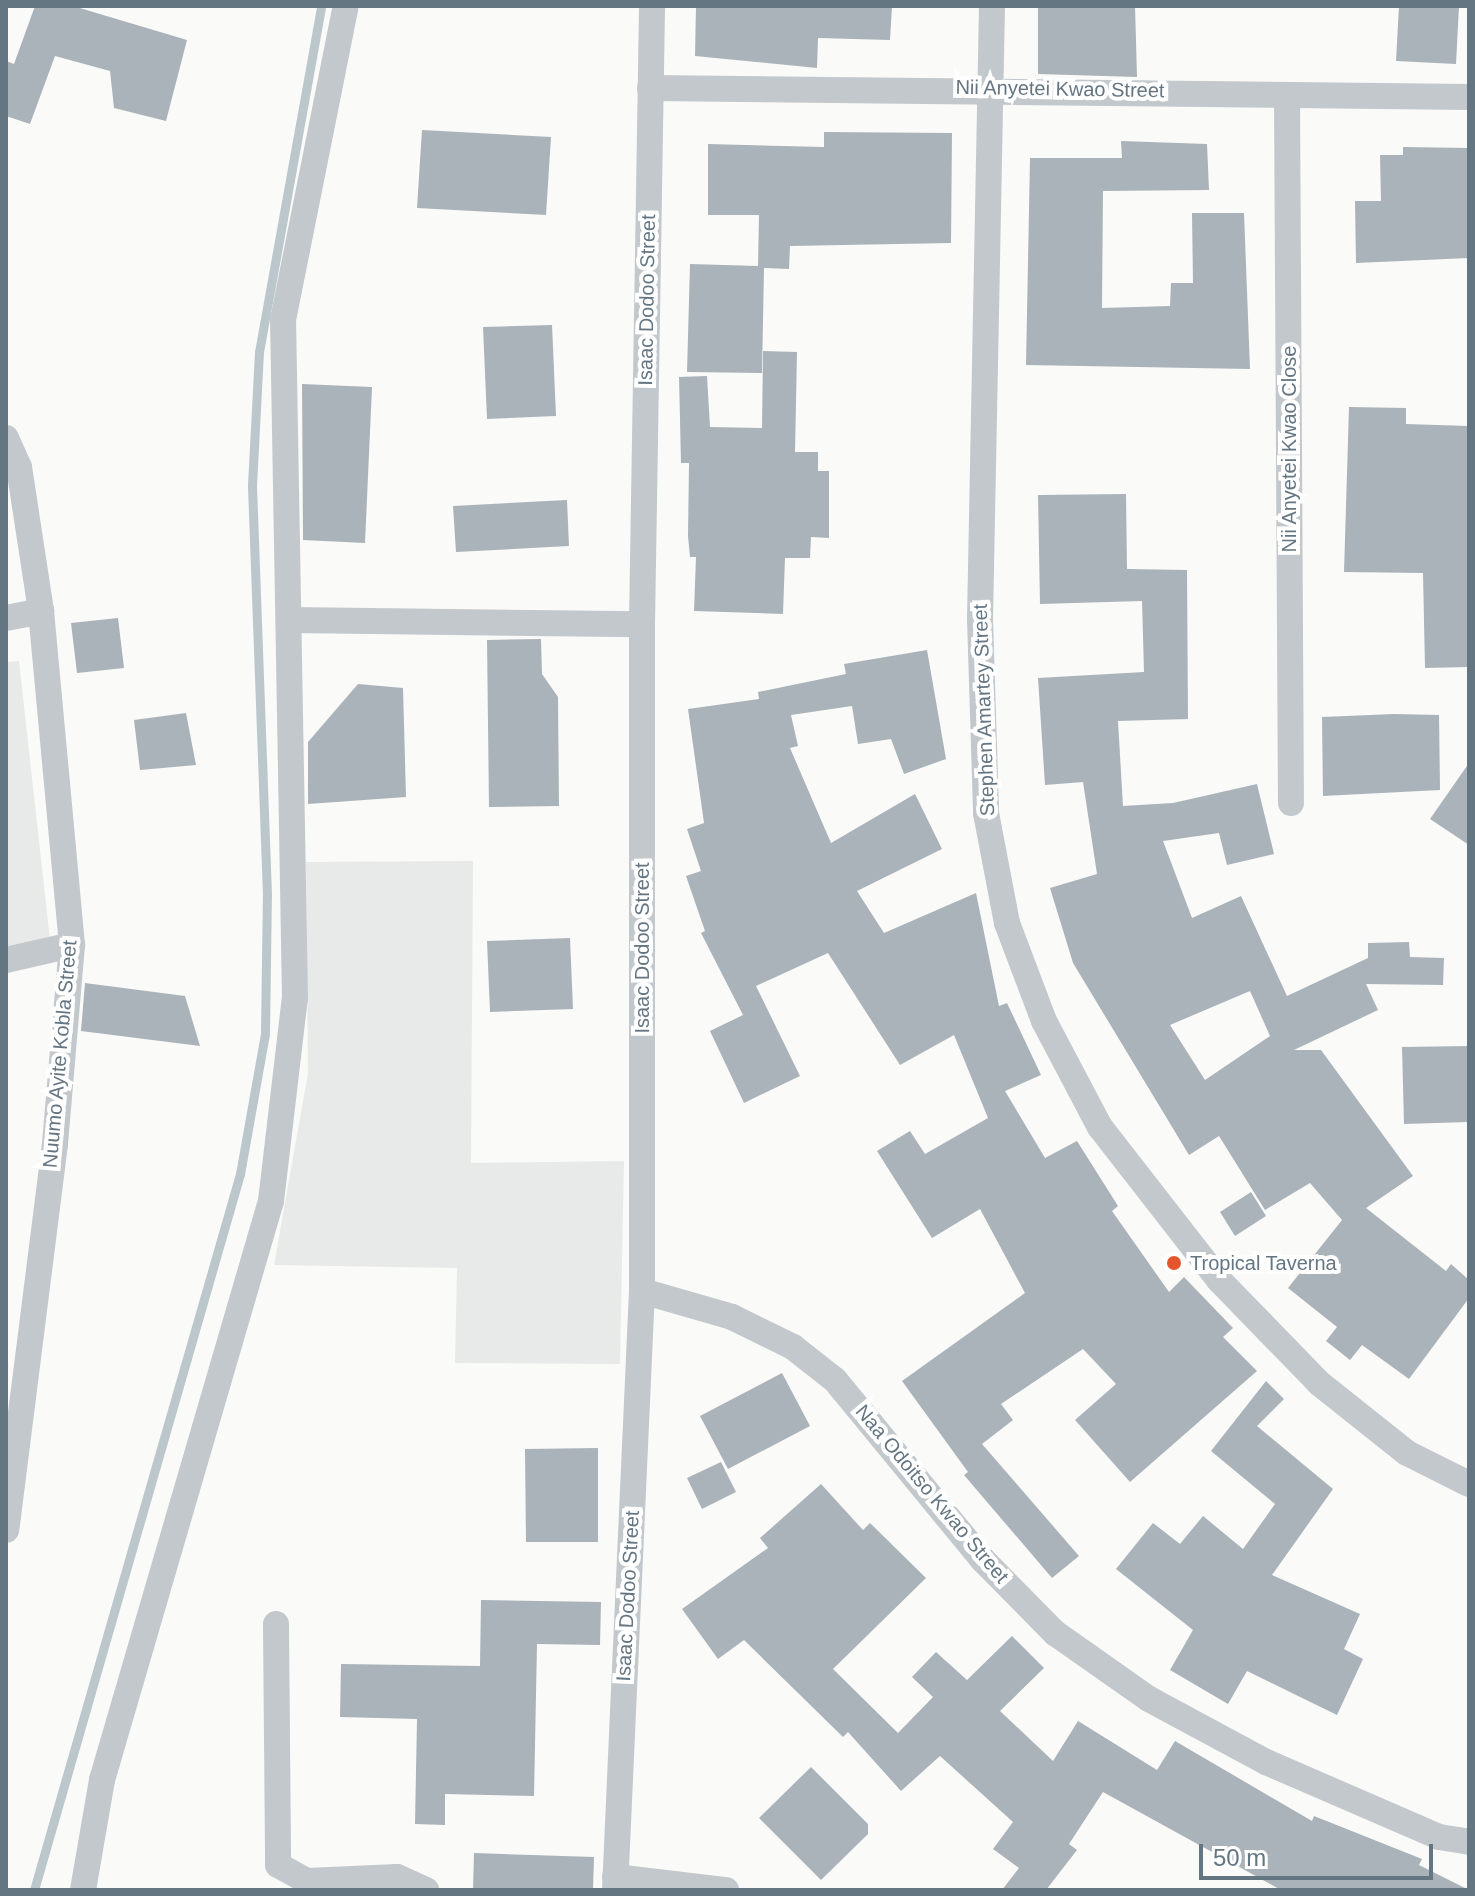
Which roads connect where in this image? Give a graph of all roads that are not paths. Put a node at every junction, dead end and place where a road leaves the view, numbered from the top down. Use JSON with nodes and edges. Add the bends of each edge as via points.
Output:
{"nodes":[{"id":1,"x":346,"y":6,"type":"edge"},
{"id":2,"x":652,"y":6,"type":"edge"},
{"id":3,"x":992,"y":6,"type":"edge"},
{"id":4,"x":991,"y":87,"type":"junction"},
{"id":5,"x":650,"y":88,"type":"junction"},
{"id":6,"x":1287,"y":95,"type":"junction"},
{"id":7,"x":1469,"y":97,"type":"edge"},
{"id":8,"x":6,"y":438,"type":"edge"},
{"id":9,"x":41,"y":611,"type":"junction"},
{"id":10,"x":6,"y":618,"type":"edge"},
{"id":11,"x":291,"y":620,"type":"junction"},
{"id":12,"x":642,"y":624,"type":"junction"},
{"id":13,"x":1291,"y":803,"type":"dead end"},
{"id":14,"x":72,"y":945,"type":"junction"},
{"id":15,"x":6,"y":960,"type":"edge"},
{"id":16,"x":642,"y":1291,"type":"junction"},
{"id":17,"x":16,"y":1337,"type":"edge"},
{"id":18,"x":1469,"y":1484,"type":"edge"},
{"id":19,"x":6,"y":1530,"type":"edge"},
{"id":20,"x":276,"y":1624,"type":"dead end"},
{"id":21,"x":1469,"y":1842,"type":"edge"},
{"id":22,"x":615,"y":1883,"type":"edge"},
{"id":23,"x":83,"y":1890,"type":"edge"},
{"id":24,"x":426,"y":1890,"type":"edge"},
{"id":25,"x":726,"y":1890,"type":"edge"}],
"edges":[{"from":1,"to":11,"type":"street","via":[[283,320],[282,459]]},
{"from":2,"to":5,"type":"street","name":"Isaac Dodoo Street"},
{"from":3,"to":4,"type":"street","name":"Stephen Amartey Street"},
{"from":4,"to":5,"type":"street","name":"Nii Anyetei Kwao Street"},
{"from":4,"to":6,"type":"street","name":"Nii Anyetei Kwao Street"},
{"from":4,"to":18,"type":"street","name":"Stephen Amartey Street","via":[[980,619],[986,813],[1007,923],[1044,1021],[1100,1127],[1219,1280],[1319,1383],[1407,1453]]},
{"from":5,"to":12,"type":"street","name":"Isaac Dodoo Street"},
{"from":6,"to":7,"type":"street","name":"Nii Anyetei Kwao Street"},
{"from":6,"to":13,"type":"street","name":"Nii Anyetei Kwao Close"},
{"from":8,"to":9,"type":"street","name":"Nuumo Ayite Kobla Street","via":[[19,467]]},
{"from":9,"to":10,"type":"street"},
{"from":9,"to":14,"type":"street","name":"Nuumo Ayite Kobla Street"},
{"from":11,"to":12,"type":"street"},
{"from":11,"to":23,"type":"street","via":[[295,998],[271,1201],[102,1780]]},
{"from":12,"to":16,"type":"street","name":"Isaac Dodoo Street"},
{"from":14,"to":15,"type":"street"},
{"from":14,"to":17,"type":"street","name":"Nuumo Ayite Kobla Street","via":[[55,1144]]},
{"from":16,"to":21,"type":"street","name":"Naa Odoitso Kwao Street","via":[[732,1317],[793,1347],[835,1380],[983,1560],[1055,1633],[1149,1699],[1266,1762],[1439,1837]]},
{"from":16,"to":22,"type":"street","name":"Isaac Dodoo Street"},
{"from":17,"to":19,"type":"street","name":"Nuumo Ayite Kobla Street"},
{"from":20,"to":24,"type":"street","via":[[278,1865],[307,1881],[397,1877]]},
{"from":22,"to":25,"type":"street"}]}
